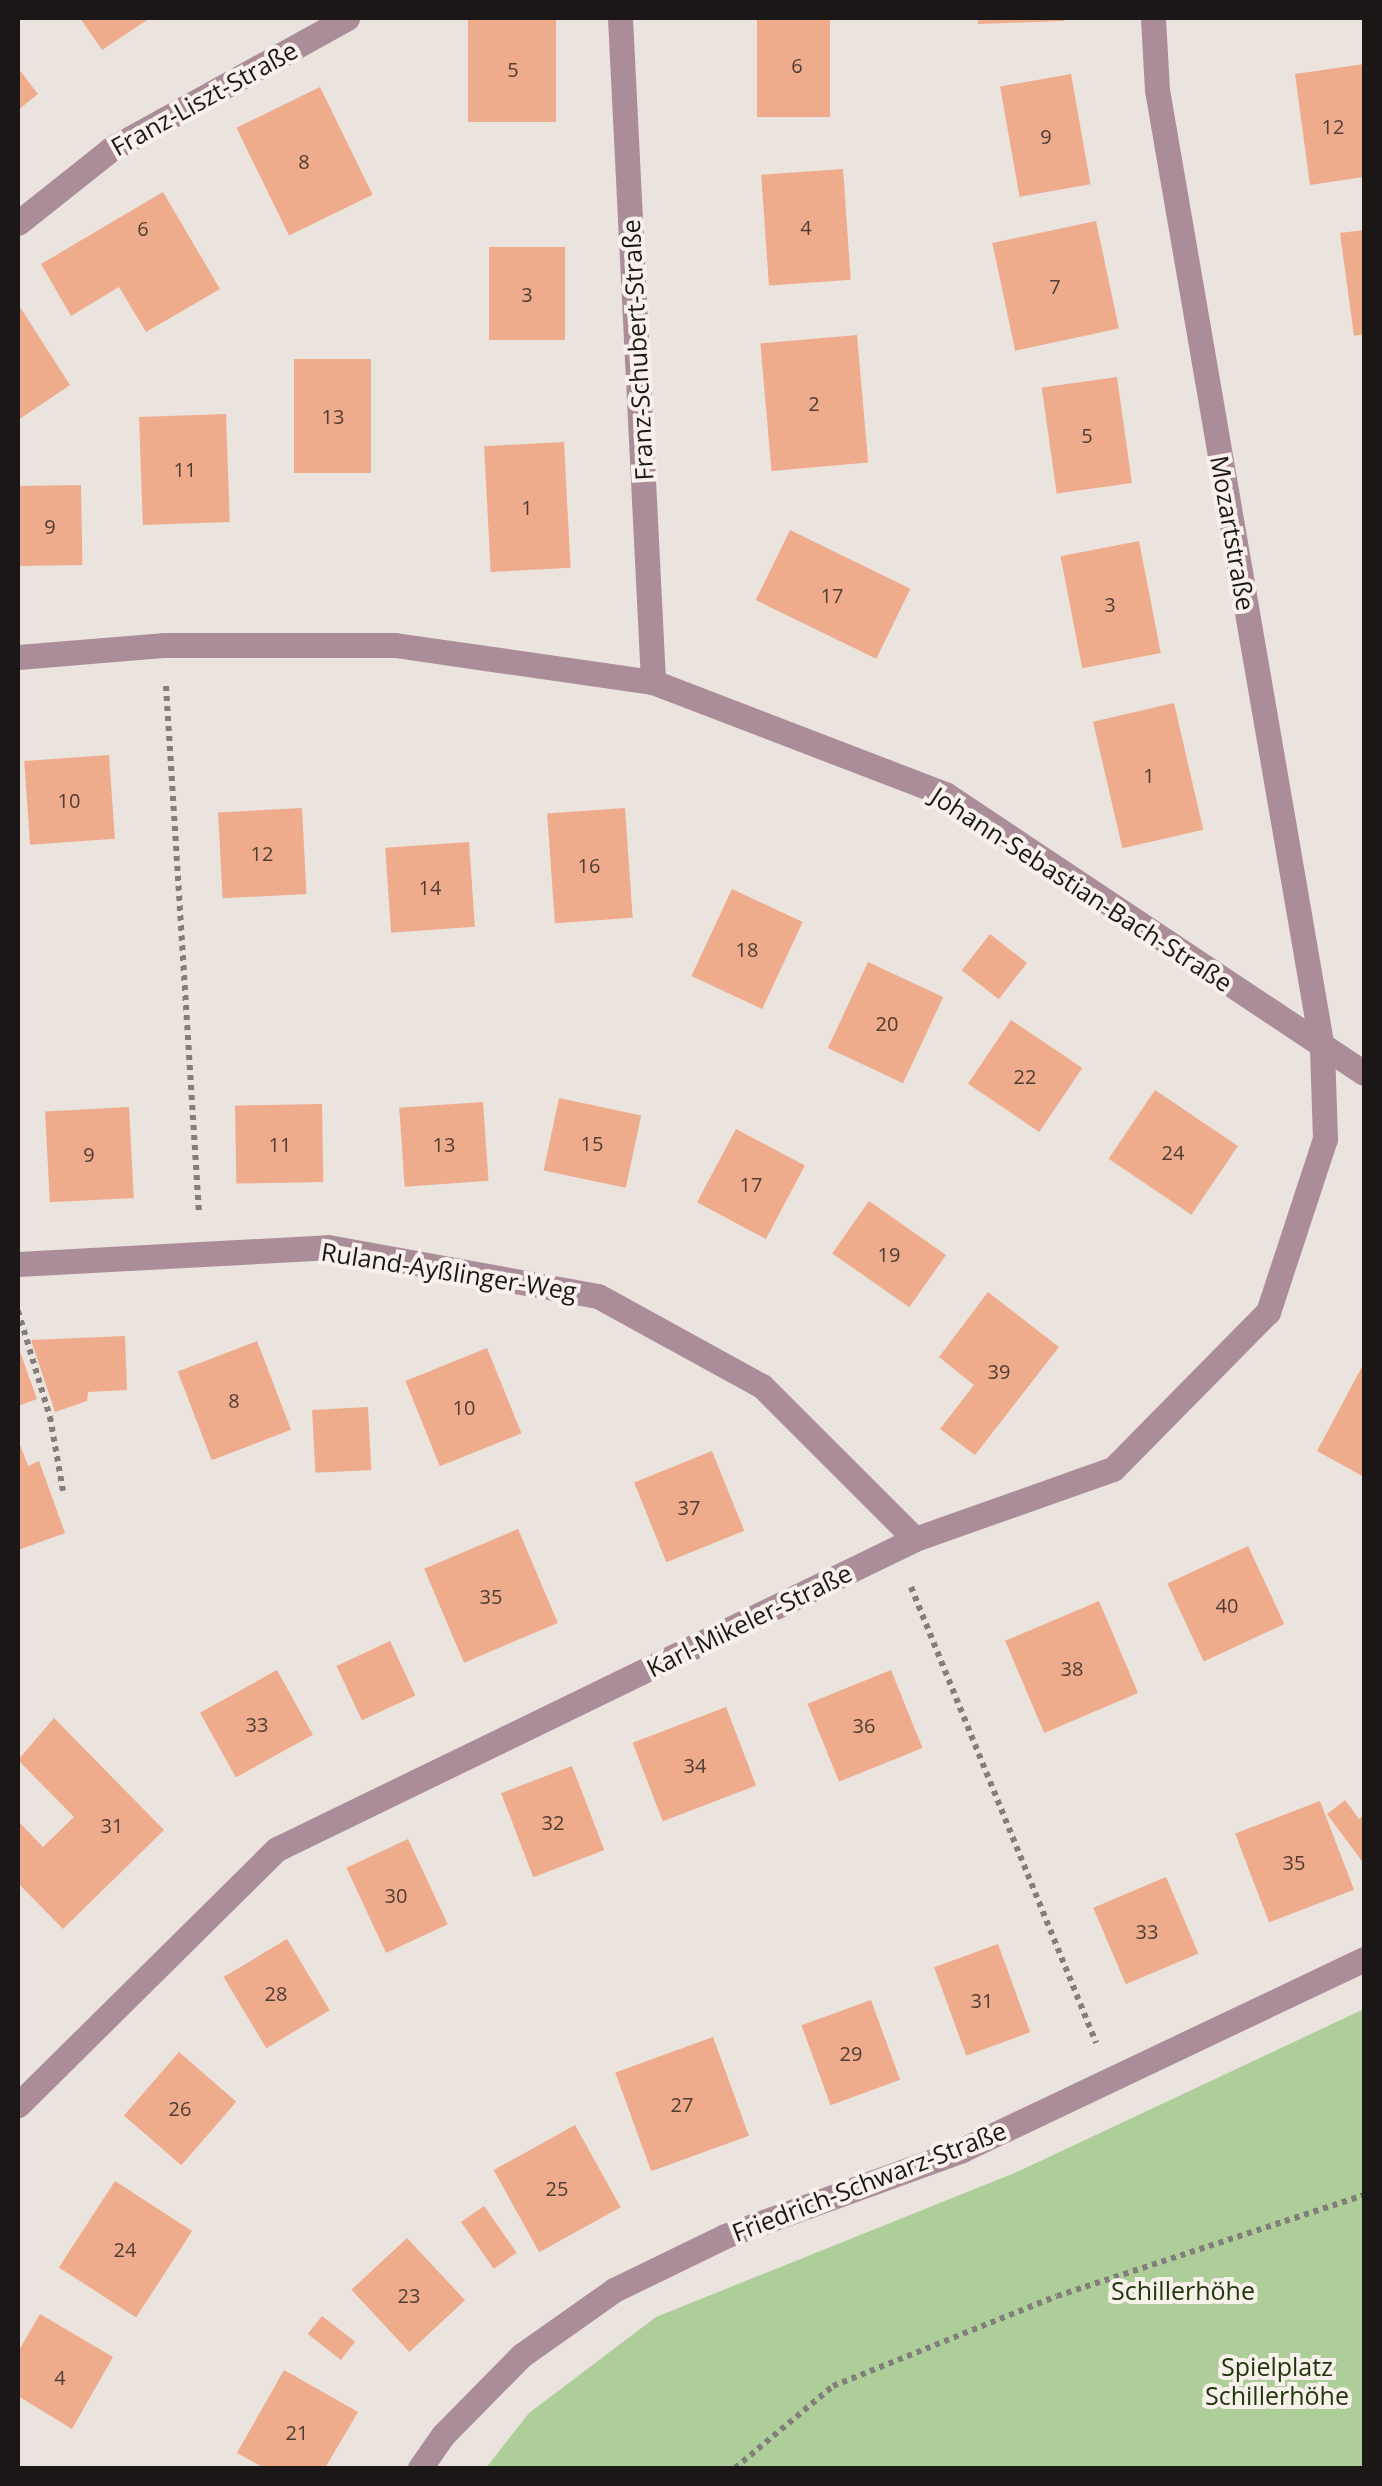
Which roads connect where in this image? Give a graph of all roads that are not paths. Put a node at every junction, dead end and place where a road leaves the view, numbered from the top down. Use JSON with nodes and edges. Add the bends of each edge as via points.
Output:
{"nodes":[{"id":1,"x":347,"y":18,"type":"edge"},
{"id":2,"x":620,"y":18,"type":"edge"},
{"id":3,"x":1153,"y":18,"type":"edge"},
{"id":4,"x":18,"y":223,"type":"edge"},
{"id":5,"x":18,"y":657,"type":"edge"},
{"id":6,"x":653,"y":682,"type":"junction"},
{"id":7,"x":1322,"y":1048,"type":"junction"},
{"id":8,"x":1364,"y":1073,"type":"edge"},
{"id":9,"x":18,"y":1264,"type":"edge"},
{"id":10,"x":906,"y":1544,"type":"junction"},
{"id":11,"x":1364,"y":1959,"type":"edge"},
{"id":12,"x":18,"y":2104,"type":"edge"},
{"id":13,"x":420,"y":2468,"type":"edge"}],
"edges":[{"from":1,"to":4,"type":"street","name":"Franz-Liszt-Straße","via":[[110,149]]},
{"from":2,"to":6,"type":"street","name":"Franz-Schubert-Straße"},
{"from":3,"to":7,"type":"street","name":"Mozartstraße","via":[[1157,90]]},
{"from":5,"to":6,"type":"street","name":"Johann-Sebastian-Bach-Straße","via":[[164,645],[396,645]]},
{"from":6,"to":7,"type":"street","name":"Johann-Sebastian-Bach-Straße","via":[[944,794]]},
{"from":7,"to":8,"type":"street","name":"Johann-Sebastian-Bach-Straße"},
{"from":7,"to":10,"type":"street","name":"Karl-Mikeler-Straße","via":[[1324,1139],[1268,1312],[1114,1469]]},
{"from":9,"to":10,"type":"street","name":"Ruland-Ayßlinger-Weg","via":[[328,1247],[598,1296],[762,1386]]},
{"from":10,"to":12,"type":"street","name":"Karl-Mikeler-Straße","via":[[276,1848]]},
{"from":11,"to":13,"type":"street","name":"Friedrich-Schwarz-Straße","via":[[962,2150],[725,2236],[614,2290],[522,2355],[443,2435]]}]}
